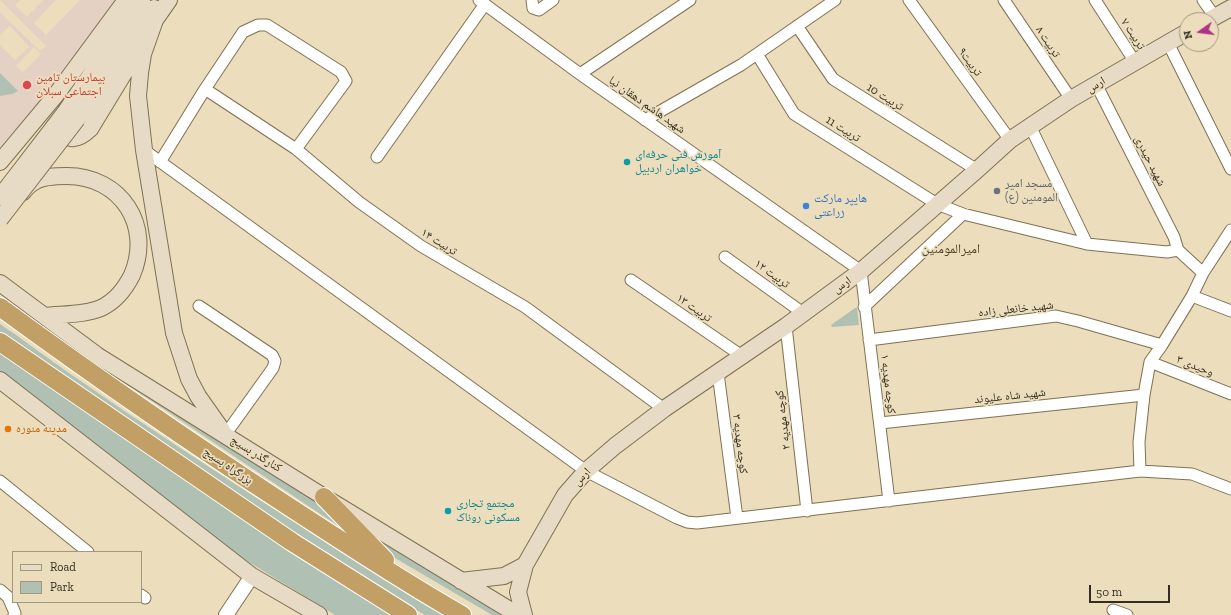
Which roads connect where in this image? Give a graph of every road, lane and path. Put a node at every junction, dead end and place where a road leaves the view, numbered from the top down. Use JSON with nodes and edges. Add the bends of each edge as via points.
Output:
{"nodes":[{"id":1,"x":126,"y":0,"type":"edge"},
{"id":2,"x":142,"y":0,"type":"edge"},
{"id":3,"x":159,"y":0,"type":"edge"},
{"id":4,"x":169,"y":0,"type":"edge"},
{"id":5,"x":532,"y":0,"type":"edge"},
{"id":6,"x":552,"y":0,"type":"edge"},
{"id":7,"x":690,"y":0,"type":"edge"},
{"id":8,"x":835,"y":0,"type":"edge"},
{"id":9,"x":909,"y":0,"type":"edge"},
{"id":10,"x":1004,"y":0,"type":"edge"},
{"id":11,"x":1095,"y":0,"type":"edge"},
{"id":12,"x":1203,"y":0,"type":"edge"},
{"id":13,"x":482,"y":2,"type":"edge"},
{"id":14,"x":1231,"y":8,"type":"edge"},
{"id":15,"x":1209,"y":12,"type":"edge"},
{"id":16,"x":1219,"y":15,"type":"edge"},
{"id":17,"x":154,"y":24,"type":"junction"},
{"id":18,"x":797,"y":26,"type":"junction"},
{"id":19,"x":1179,"y":37,"type":"edge"},
{"id":20,"x":1168,"y":43,"type":"junction"},
{"id":21,"x":757,"y":54,"type":"junction"},
{"id":22,"x":1135,"y":62,"type":"junction"},
{"id":23,"x":580,"y":74,"type":"junction"},
{"id":24,"x":1096,"y":84,"type":"junction"},
{"id":25,"x":205,"y":89,"type":"junction"},
{"id":26,"x":55,"y":96,"type":"junction"},
{"id":27,"x":1071,"y":99,"type":"junction"},
{"id":28,"x":71,"y":115,"type":"junction"},
{"id":29,"x":645,"y":120,"type":"junction"},
{"id":30,"x":1030,"y":126,"type":"junction"},
{"id":31,"x":1010,"y":140,"type":"junction"},
{"id":32,"x":296,"y":149,"type":"junction"},
{"id":33,"x":144,"y":150,"type":"junction"},
{"id":34,"x":377,"y":157,"type":"dead end"},
{"id":35,"x":0,"y":162,"type":"edge"},
{"id":36,"x":160,"y":162,"type":"junction"},
{"id":37,"x":1231,"y":169,"type":"edge"},
{"id":38,"x":978,"y":170,"type":"junction"},
{"id":39,"x":18,"y":195,"type":"junction"},
{"id":40,"x":0,"y":198,"type":"edge"},
{"id":41,"x":937,"y":204,"type":"junction"},
{"id":42,"x":963,"y":214,"type":"junction"},
{"id":43,"x":0,"y":219,"type":"edge"},
{"id":44,"x":1231,"y":230,"type":"edge"},
{"id":45,"x":1087,"y":244,"type":"junction"},
{"id":46,"x":1178,"y":250,"type":"junction"},
{"id":47,"x":725,"y":257,"type":"dead end"},
{"id":48,"x":861,"y":271,"type":"junction"},
{"id":49,"x":1204,"y":273,"type":"junction"},
{"id":50,"x":631,"y":280,"type":"dead end"},
{"id":51,"x":0,"y":283,"type":"edge"},
{"id":52,"x":1192,"y":296,"type":"junction"},
{"id":53,"x":199,"y":306,"type":"dead end"},
{"id":54,"x":0,"y":307,"type":"edge"},
{"id":55,"x":864,"y":307,"type":"junction"},
{"id":56,"x":1231,"y":311,"type":"edge"},
{"id":57,"x":803,"y":313,"type":"junction"},
{"id":58,"x":44,"y":316,"type":"junction"},
{"id":59,"x":786,"y":326,"type":"junction"},
{"id":60,"x":869,"y":340,"type":"junction"},
{"id":61,"x":0,"y":342,"type":"edge"},
{"id":62,"x":1162,"y":345,"type":"junction"},
{"id":63,"x":742,"y":356,"type":"junction"},
{"id":64,"x":1150,"y":362,"type":"junction"},
{"id":65,"x":718,"y":373,"type":"junction"},
{"id":66,"x":0,"y":380,"type":"edge"},
{"id":67,"x":1231,"y":394,"type":"edge"},
{"id":68,"x":1144,"y":395,"type":"junction"},
{"id":69,"x":664,"y":409,"type":"junction"},
{"id":70,"x":880,"y":423,"type":"junction"},
{"id":71,"x":225,"y":435,"type":"junction"},
{"id":72,"x":586,"y":471,"type":"junction"},
{"id":73,"x":1140,"y":471,"type":"junction"},
{"id":74,"x":0,"y":481,"type":"edge"},
{"id":75,"x":1231,"y":489,"type":"edge"},
{"id":76,"x":324,"y":497,"type":"junction"},
{"id":77,"x":889,"y":501,"type":"junction"},
{"id":78,"x":807,"y":511,"type":"junction"},
{"id":79,"x":737,"y":518,"type":"junction"},
{"id":80,"x":87,"y":551,"type":"edge"},
{"id":81,"x":525,"y":565,"type":"junction"},
{"id":82,"x":252,"y":576,"type":"junction"},
{"id":83,"x":461,"y":581,"type":"junction"},
{"id":84,"x":406,"y":583,"type":"junction"},
{"id":85,"x":0,"y":590,"type":"edge"},
{"id":86,"x":1113,"y":610,"type":"dead end"},
{"id":87,"x":14,"y":615,"type":"edge"},
{"id":88,"x":226,"y":615,"type":"edge"},
{"id":89,"x":319,"y":615,"type":"edge"},
{"id":90,"x":408,"y":615,"type":"edge"},
{"id":91,"x":462,"y":615,"type":"edge"},
{"id":92,"x":518,"y":615,"type":"edge"},
{"id":93,"x":524,"y":615,"type":"edge"},
{"id":94,"x":1127,"y":615,"type":"edge"}],
"edges":[{"from":1,"to":26,"type":"main road"},
{"from":2,"to":28,"type":"main road"},
{"from":3,"to":28,"type":"main road"},
{"from":4,"to":17,"type":"main road"},
{"from":5,"to":6,"type":"street","via":[[533,8],[539,10]]},
{"from":7,"to":23,"type":"street"},
{"from":8,"to":18,"type":"street"},
{"from":9,"to":31,"type":"street","name":"تربیت۹"},
{"from":10,"to":27,"type":"street","name":"تربیت ۸"},
{"from":11,"to":22,"type":"street","name":"تربیت ۷"},
{"from":12,"to":15,"type":"street"},
{"from":13,"to":23,"type":"street","name":"شهید هاشم دهقان نیا"},
{"from":13,"to":34,"type":"street"},
{"from":14,"to":16,"type":"main road"},
{"from":17,"to":26,"type":"main road","via":[[85,134],[79,138],[68,138],[50,121]]},
{"from":17,"to":33,"type":"main road","via":[[144,54],[138,96]]},
{"from":18,"to":21,"type":"street"},
{"from":18,"to":38,"type":"street","name":"تربیت 10","via":[[833,79]]},
{"from":19,"to":20,"type":"main road","name":"ارس"},
{"from":20,"to":22,"type":"main road","name":"ارس"},
{"from":20,"to":37,"type":"street"},
{"from":21,"to":29,"type":"street"},
{"from":21,"to":41,"type":"street","name":"تربیت 11","via":[[794,114]]},
{"from":22,"to":24,"type":"main road","name":"ارس"},
{"from":23,"to":29,"type":"street","name":"شهید هاشم دهقان نیا"},
{"from":24,"to":27,"type":"main road","name":"ارس"},
{"from":24,"to":46,"type":"street","name":"شهید حیدری","via":[[1174,237]]},
{"from":25,"to":32,"type":"street","name":"تربیت ۱۴"},
{"from":25,"to":32,"type":"street","via":[[243,32],[258,25],[267,25],[341,72],[346,81]]},
{"from":25,"to":36,"type":"street"},
{"from":26,"to":35,"type":"main road"},
{"from":27,"to":30,"type":"main road","name":"ارس"},
{"from":28,"to":39,"type":"main road","bridge":true},
{"from":28,"to":40,"type":"main road","bridge":true},
{"from":29,"to":48,"type":"street","name":"شهید هاشم دهقان نیا"},
{"from":30,"to":31,"type":"main road","name":"ارس"},
{"from":30,"to":45,"type":"street"},
{"from":31,"to":38,"type":"main road","name":"ارس"},
{"from":32,"to":69,"type":"street","name":"تربیت ۱۴","via":[[359,202],[415,242],[524,307]]},
{"from":33,"to":36,"type":"street"},
{"from":33,"to":71,"type":"main road","via":[[174,332],[189,379]]},
{"from":36,"to":72,"type":"street"},
{"from":38,"to":41,"type":"main road","name":"ارس"},
{"from":39,"to":43,"type":"main road","bridge":true},
{"from":39,"to":58,"type":"main road","via":[[34,181],[58,176],[80,176],[105,184],[117,194],[135,220],[138,235],[135,268],[128,284],[116,299],[101,308],[85,312]]},
{"from":41,"to":42,"type":"street","name":"تربیت 11"},
{"from":41,"to":48,"type":"main road","name":"ارس"},
{"from":42,"to":45,"type":"street","name":"تربیت 11"},
{"from":42,"to":55,"type":"street"},
{"from":44,"to":49,"type":"street"},
{"from":45,"to":46,"type":"street","name":"تربیت 11","via":[[1167,252]]},
{"from":46,"to":49,"type":"street"},
{"from":47,"to":57,"type":"street","name":"تربیت ۱۲"},
{"from":48,"to":55,"type":"street","name":"کوچه مهدیه ۱"},
{"from":48,"to":57,"type":"main road","name":"ارس"},
{"from":49,"to":52,"type":"street"},
{"from":50,"to":63,"type":"street","name":"تربیت ۱۳"},
{"from":51,"to":58,"type":"main road","name":"کنارگذر بسیج"},
{"from":52,"to":56,"type":"street"},
{"from":52,"to":62,"type":"street"},
{"from":53,"to":71,"type":"street","via":[[272,355],[275,361],[273,368]]},
{"from":54,"to":84,"type":"highway","name":"بزرگراه بسیج","via":[[72,360]]},
{"from":55,"to":60,"type":"street","name":"کوچه مهدیه ۱"},
{"from":57,"to":59,"type":"main road","name":"ارس"},
{"from":58,"to":71,"type":"main road","name":"کنارگذر بسیج","via":[[98,356]]},
{"from":59,"to":63,"type":"main road","name":"ارس"},
{"from":59,"to":78,"type":"street","name":"کوچه مهدیه ۲"},
{"from":60,"to":62,"type":"street","name":"شهید خانعلی زاده","via":[[1056,316]]},
{"from":60,"to":70,"type":"street","name":"کوچه مهدیه ۱"},
{"from":61,"to":90,"type":"highway","via":[[292,542]]},
{"from":62,"to":64,"type":"street"},
{"from":63,"to":65,"type":"main road","name":"ارس"},
{"from":64,"to":67,"type":"street","name":"وحیدی ۳"},
{"from":64,"to":68,"type":"street"},
{"from":65,"to":69,"type":"main road","name":"ارس"},
{"from":65,"to":79,"type":"street","name":"کوچه مهدیه ۳"},
{"from":66,"to":82,"type":"main road"},
{"from":68,"to":70,"type":"street","name":"شهید شاه علیوند"},
{"from":68,"to":73,"type":"street","via":[[1139,442]]},
{"from":69,"to":72,"type":"main road","name":"ارس"},
{"from":70,"to":77,"type":"street","name":"کوچه مهدیه ۱"},
{"from":71,"to":76,"type":"main road","name":"کنارگذر بسیج"},
{"from":72,"to":79,"type":"street","via":[[687,522]]},
{"from":72,"to":81,"type":"main road","name":"ارس","via":[[565,496]]},
{"from":73,"to":75,"type":"street","via":[[1192,474]]},
{"from":73,"to":77,"type":"street"},
{"from":74,"to":80,"type":"street"},
{"from":76,"to":83,"type":"main road","name":"کنارگذر بسیج"},
{"from":76,"to":84,"type":"highway"},
{"from":77,"to":78,"type":"street"},
{"from":78,"to":79,"type":"street"},
{"from":81,"to":83,"type":"main road","via":[[504,576]]},
{"from":81,"to":93,"type":"main road","name":"ارس","via":[[518,592]]},
{"from":82,"to":88,"type":"street"},
{"from":82,"to":89,"type":"main road"},
{"from":83,"to":92,"type":"main road","name":"کنارگذر بسیج"},
{"from":84,"to":91,"type":"highway","name":"بزرگراه بسیج"},
{"from":85,"to":87,"type":"street","via":[[8,596]]},
{"from":86,"to":94,"type":"street"}]}
